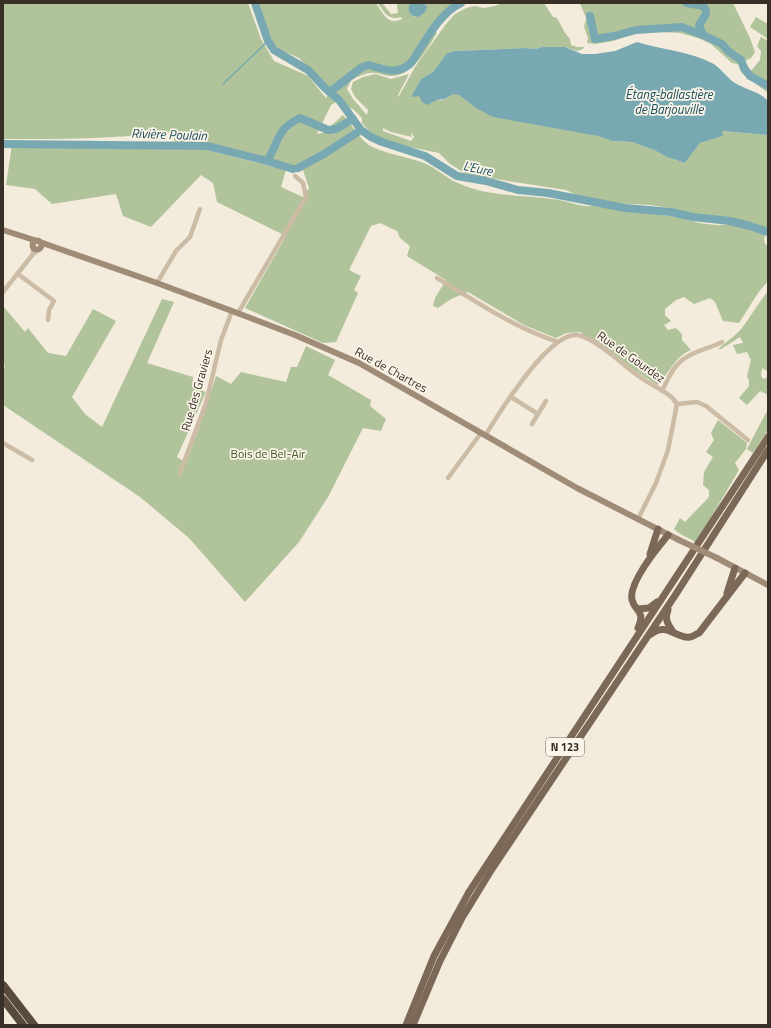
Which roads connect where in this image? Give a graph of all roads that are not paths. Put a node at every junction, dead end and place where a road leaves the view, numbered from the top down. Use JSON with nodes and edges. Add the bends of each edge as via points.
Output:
{"nodes":[{"id":1,"x":295,"y":176,"type":"dead end"},
{"id":2,"x":200,"y":209,"type":"dead end"},
{"id":3,"x":3,"y":230,"type":"edge"},
{"id":4,"x":24,"y":237,"type":"junction"},
{"id":5,"x":39,"y":241,"type":"junction"},
{"id":6,"x":54,"y":247,"type":"junction"},
{"id":7,"x":36,"y":249,"type":"junction"},
{"id":8,"x":18,"y":274,"type":"junction"},
{"id":9,"x":437,"y":278,"type":"dead end"},
{"id":10,"x":157,"y":283,"type":"junction"},
{"id":11,"x":3,"y":292,"type":"edge"},
{"id":12,"x":235,"y":312,"type":"junction"},
{"id":13,"x":48,"y":320,"type":"dead end"},
{"id":14,"x":558,"y":342,"type":"junction"},
{"id":15,"x":722,"y":342,"type":"dead end"},
{"id":16,"x":662,"y":391,"type":"junction"},
{"id":17,"x":511,"y":397,"type":"junction"},
{"id":18,"x":546,"y":401,"type":"dead end"},
{"id":19,"x":677,"y":404,"type":"junction"},
{"id":20,"x":538,"y":414,"type":"junction"},
{"id":21,"x":532,"y":424,"type":"dead end"},
{"id":22,"x":483,"y":435,"type":"junction"},
{"id":23,"x":768,"y":438,"type":"edge"},
{"id":24,"x":748,"y":440,"type":"dead end"},
{"id":25,"x":3,"y":443,"type":"edge"},
{"id":26,"x":768,"y":450,"type":"edge"},
{"id":27,"x":32,"y":460,"type":"dead end"},
{"id":28,"x":180,"y":473,"type":"dead end"},
{"id":29,"x":448,"y":478,"type":"dead end"},
{"id":30,"x":744,"y":480,"type":"junction"},
{"id":31,"x":638,"y":519,"type":"junction"},
{"id":32,"x":658,"y":529,"type":"junction"},
{"id":33,"x":668,"y":534,"type":"junction"},
{"id":34,"x":649,"y":558,"type":"junction"},
{"id":35,"x":735,"y":568,"type":"junction"},
{"id":36,"x":745,"y":573,"type":"junction"},
{"id":37,"x":768,"y":585,"type":"edge"},
{"id":38,"x":676,"y":594,"type":"junction"},
{"id":39,"x":726,"y":597,"type":"junction"},
{"id":40,"x":662,"y":598,"type":"junction"},
{"id":41,"x":638,"y":609,"type":"junction"},
{"id":42,"x":673,"y":632,"type":"junction"},
{"id":43,"x":646,"y":638,"type":"junction"},
{"id":44,"x":620,"y":661,"type":"junction"},
{"id":45,"x":3,"y":985,"type":"edge"},
{"id":46,"x":3,"y":999,"type":"edge"},
{"id":47,"x":23,"y":1025,"type":"edge"},
{"id":48,"x":34,"y":1025,"type":"edge"},
{"id":49,"x":406,"y":1025,"type":"edge"},
{"id":50,"x":413,"y":1025,"type":"edge"}],
"edges":[{"from":1,"to":12,"type":"street","name":"Rue des Graviers","via":[[303,182],[306,197]]},
{"from":2,"to":10,"type":"street","via":[[190,237],[176,251]]},
{"from":3,"to":4,"type":"main road","name":"Rue de Chartres"},
{"from":4,"to":5,"type":"main road","name":"Rue de Chartres"},
{"from":4,"to":7,"type":"main road","name":"Rue de Chartres"},
{"from":5,"to":6,"type":"main road","name":"Rue de Chartres"},
{"from":5,"to":7,"type":"main road","via":[[42,244]]},
{"from":6,"to":7,"type":"main road","name":"Rue de Chartres"},
{"from":6,"to":10,"type":"main road","name":"Rue de Chartres"},
{"from":7,"to":8,"type":"street"},
{"from":8,"to":11,"type":"street"},
{"from":8,"to":13,"type":"street","via":[[54,302],[49,310]]},
{"from":9,"to":14,"type":"street","via":[[507,320]]},
{"from":10,"to":12,"type":"main road","name":"Rue de Chartres"},
{"from":12,"to":22,"type":"main road","name":"Rue de Chartres","via":[[359,363]]},
{"from":12,"to":28,"type":"street","name":"Rue des Graviers","via":[[221,340],[204,410]]},
{"from":14,"to":16,"type":"street","name":"Rue de Gourdez","via":[[565,337],[579,335],[602,348],[641,379]]},
{"from":14,"to":17,"type":"street","name":"Rue de Gourdez","via":[[533,367]]},
{"from":15,"to":16,"type":"street","via":[[680,362]]},
{"from":16,"to":19,"type":"street","name":"Rue de Gourdez","via":[[672,397]]},
{"from":17,"to":20,"type":"street"},
{"from":17,"to":22,"type":"street","name":"Rue de Gourdez"},
{"from":18,"to":20,"type":"street"},
{"from":19,"to":24,"type":"street","via":[[697,402],[706,406]]},
{"from":19,"to":31,"type":"street","via":[[668,450],[656,483]]},
{"from":20,"to":21,"type":"street"},
{"from":22,"to":29,"type":"street","name":"Rue de Gourdez"},
{"from":22,"to":31,"type":"main road","name":"Rue de Chartres"},
{"from":23,"to":30,"type":"main road","number":"N 123"},
{"from":25,"to":27,"type":"street"},
{"from":26,"to":30,"type":"main road","number":"N 123"},
{"from":30,"to":38,"type":"main road","number":"N 123"},
{"from":30,"to":40,"type":"main road","number":"N 123"},
{"from":31,"to":32,"type":"main road","name":"Rue de Chartres"},
{"from":32,"to":33,"type":"main road","name":"Rue de Chartres"},
{"from":32,"to":34,"type":"main road"},
{"from":33,"to":34,"type":"main road"},
{"from":33,"to":35,"type":"main road","name":"Rue de Chartres","bridge":true},
{"from":34,"to":41,"type":"main road","via":[[632,594],[632,601]]},
{"from":35,"to":36,"type":"main road","name":"Rue de Chartres"},
{"from":35,"to":39,"type":"main road"},
{"from":36,"to":37,"type":"main road","name":"Rue de Chartres"},
{"from":36,"to":39,"type":"main road"},
{"from":38,"to":42,"type":"main road","via":[[666,617],[666,622]]},
{"from":38,"to":43,"type":"main road","number":"N 123"},
{"from":39,"to":42,"type":"main road","via":[[699,633],[686,637]]},
{"from":40,"to":41,"type":"main road","via":[[649,608]]},
{"from":40,"to":44,"type":"main road","number":"N 123"},
{"from":41,"to":44,"type":"main road","via":[[641,621]]},
{"from":42,"to":43,"type":"main road","via":[[656,630]]},
{"from":43,"to":50,"type":"main road","number":"N 123","via":[[462,918],[440,960]]},
{"from":44,"to":49,"type":"main road","number":"N 123","via":[[469,892],[434,956]]},
{"from":45,"to":48,"type":"highway"},
{"from":46,"to":47,"type":"highway"}]}
